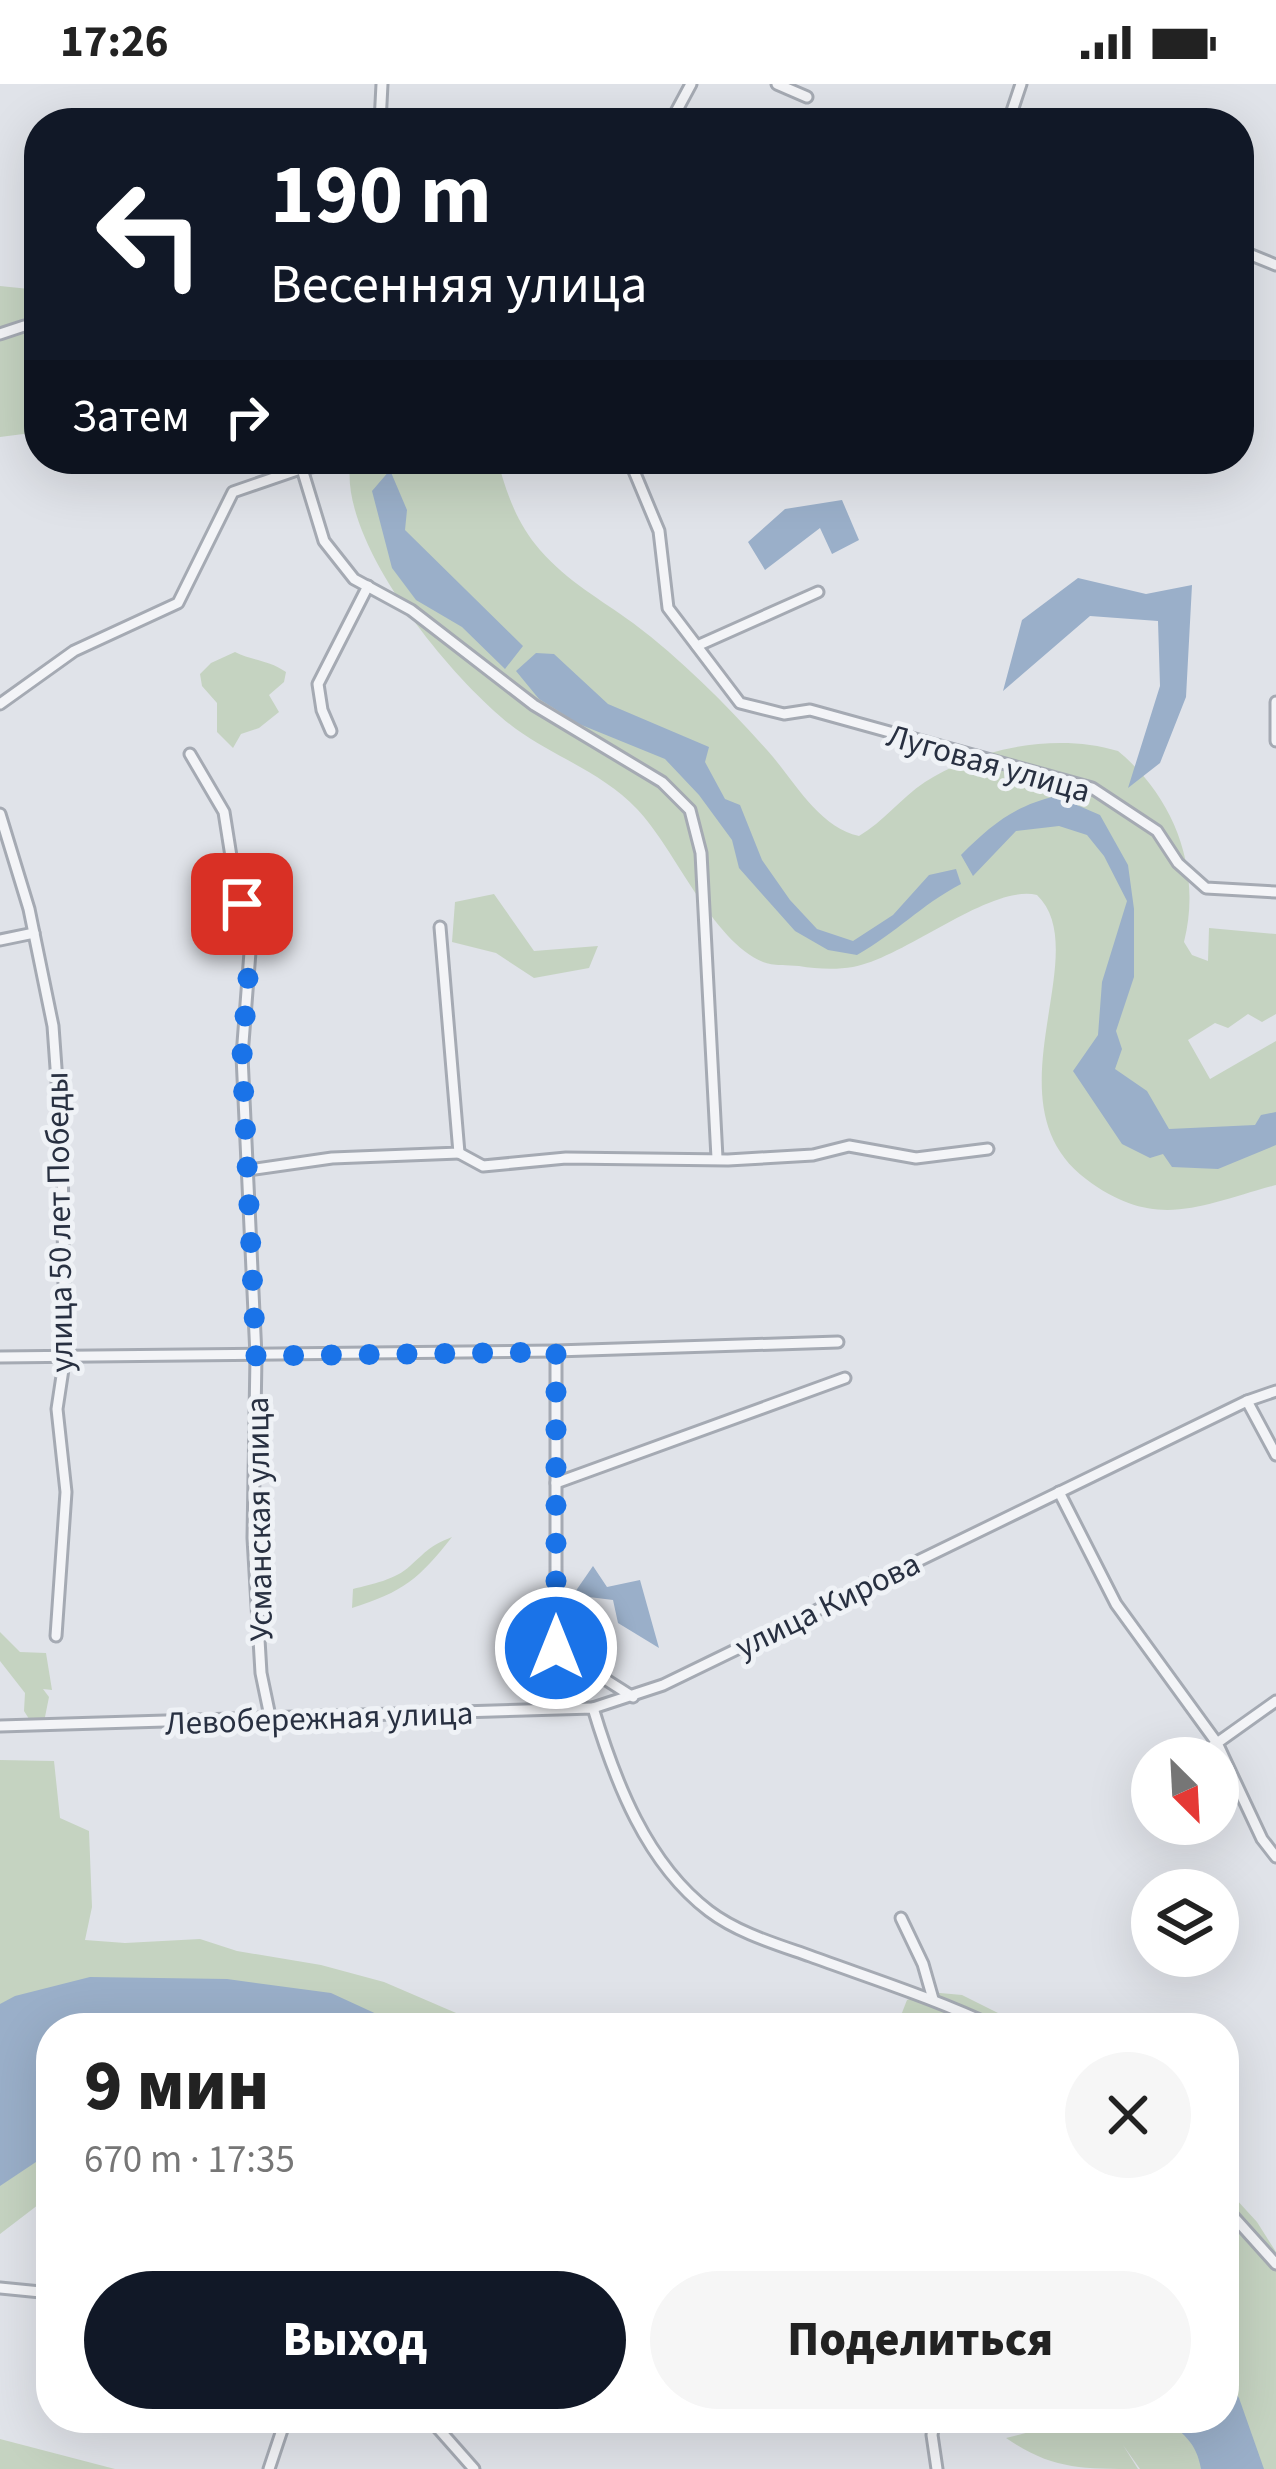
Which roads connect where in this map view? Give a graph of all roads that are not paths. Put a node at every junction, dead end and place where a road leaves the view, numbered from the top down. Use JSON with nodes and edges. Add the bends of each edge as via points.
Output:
{"nodes":[{"id":1,"x":777,"y":84,"type":"edge"},
{"id":2,"x":807,"y":98,"type":"dead end"},
{"id":3,"x":277,"y":474,"type":"edge"},
{"id":4,"x":304,"y":474,"type":"edge"},
{"id":5,"x":635,"y":474,"type":"edge"},
{"id":6,"x":368,"y":586,"type":"junction"},
{"id":7,"x":818,"y":592,"type":"dead end"},
{"id":8,"x":697,"y":646,"type":"junction"},
{"id":9,"x":1276,"y":702,"type":"edge"},
{"id":10,"x":0,"y":704,"type":"edge"},
{"id":11,"x":331,"y":731,"type":"dead end"},
{"id":12,"x":1276,"y":741,"type":"edge"},
{"id":13,"x":190,"y":754,"type":"dead end"},
{"id":14,"x":0,"y":814,"type":"edge"},
{"id":15,"x":1276,"y":892,"type":"edge"},
{"id":16,"x":440,"y":927,"type":"dead end"},
{"id":17,"x":34,"y":933,"type":"junction"},
{"id":18,"x":0,"y":940,"type":"edge"},
{"id":19,"x":988,"y":1149,"type":"dead end"},
{"id":20,"x":460,"y":1153,"type":"junction"},
{"id":21,"x":717,"y":1158,"type":"junction"},
{"id":22,"x":249,"y":1170,"type":"junction"},
{"id":23,"x":838,"y":1342,"type":"dead end"},
{"id":24,"x":556,"y":1352,"type":"junction"},
{"id":25,"x":65,"y":1356,"type":"junction"},
{"id":26,"x":256,"y":1356,"type":"junction"},
{"id":27,"x":0,"y":1357,"type":"edge"},
{"id":28,"x":845,"y":1378,"type":"dead end"},
{"id":29,"x":1276,"y":1391,"type":"edge"},
{"id":30,"x":1247,"y":1401,"type":"junction"},
{"id":31,"x":1276,"y":1455,"type":"edge"},
{"id":32,"x":556,"y":1483,"type":"junction"},
{"id":33,"x":1059,"y":1492,"type":"junction"},
{"id":34,"x":56,"y":1636,"type":"dead end"},
{"id":35,"x":633,"y":1696,"type":"junction"},
{"id":36,"x":1276,"y":1701,"type":"edge"},
{"id":37,"x":593,"y":1708,"type":"junction"},
{"id":38,"x":271,"y":1720,"type":"junction"},
{"id":39,"x":0,"y":1726,"type":"edge"},
{"id":40,"x":1212,"y":1737,"type":"edge"},
{"id":41,"x":1225,"y":1737,"type":"edge"},
{"id":42,"x":1239,"y":1791,"type":"edge"},
{"id":43,"x":1276,"y":1857,"type":"edge"},
{"id":44,"x":901,"y":1918,"type":"dead end"},
{"id":45,"x":933,"y":1999,"type":"junction"},
{"id":46,"x":964,"y":2013,"type":"edge"},
{"id":47,"x":1239,"y":2223,"type":"edge"},
{"id":48,"x":1276,"y":2264,"type":"edge"},
{"id":49,"x":0,"y":2288,"type":"edge"},
{"id":50,"x":36,"y":2292,"type":"edge"},
{"id":51,"x":281,"y":2433,"type":"edge"},
{"id":52,"x":442,"y":2433,"type":"edge"},
{"id":53,"x":932,"y":2433,"type":"edge"},
{"id":54,"x":269,"y":2469,"type":"edge"},
{"id":55,"x":474,"y":2469,"type":"edge"},
{"id":56,"x":937,"y":2469,"type":"edge"}],
"edges":[{"from":1,"to":2,"type":"street"},
{"from":3,"to":10,"type":"street","via":[[233,492],[178,603],[74,651]]},
{"from":4,"to":6,"type":"street","via":[[324,541]]},
{"from":5,"to":8,"type":"street","name":"Луговая улица","via":[[659,531],[668,608]]},
{"from":6,"to":11,"type":"street","via":[[318,684]]},
{"from":6,"to":21,"type":"street","via":[[534,705],[662,782],[690,810],[701,853]]},
{"from":7,"to":8,"type":"street"},
{"from":8,"to":15,"type":"street","name":"Луговая улица","via":[[740,703],[784,714],[811,710],[1092,788],[1157,831],[1206,888]]},
{"from":9,"to":12,"type":"street"},
{"from":13,"to":22,"type":"street","name":"Усманская улица","via":[[224,812],[251,939],[242,1056]]},
{"from":14,"to":17,"type":"street","name":"улица 50 лет Победы"},
{"from":16,"to":20,"type":"street"},
{"from":17,"to":18,"type":"street"},
{"from":17,"to":25,"type":"street","name":"улица 50 лет Победы","via":[[53,1026]]},
{"from":19,"to":21,"type":"street","via":[[916,1158],[850,1146]]},
{"from":20,"to":21,"type":"street","via":[[483,1166]]},
{"from":20,"to":22,"type":"street"},
{"from":22,"to":26,"type":"street","name":"Усманская улица"},
{"from":23,"to":24,"type":"street"},
{"from":24,"to":26,"type":"street"},
{"from":24,"to":32,"type":"street"},
{"from":25,"to":26,"type":"street"},
{"from":25,"to":27,"type":"street"},
{"from":25,"to":34,"type":"street","name":"улица 50 лет Победы","via":[[57,1409],[66,1492]]},
{"from":26,"to":38,"type":"street","name":"Усманская улица","via":[[253,1538]]},
{"from":28,"to":32,"type":"street"},
{"from":29,"to":30,"type":"street","name":"улица Кирова"},
{"from":30,"to":31,"type":"street"},
{"from":30,"to":33,"type":"street","name":"улица Кирова"},
{"from":32,"to":35,"type":"street","via":[[556,1648]]},
{"from":33,"to":35,"type":"street","name":"улица Кирова"},
{"from":33,"to":40,"type":"street","via":[[1116,1604]]},
{"from":35,"to":37,"type":"street","name":"улица Кирова"},
{"from":36,"to":41,"type":"street"},
{"from":37,"to":38,"type":"street","name":"Левобережная улица"},
{"from":37,"to":45,"type":"street","via":[[613,1774],[662,1863],[710,1912],[752,1935]]},
{"from":38,"to":39,"type":"street","name":"Левобережная улица"},
{"from":42,"to":43,"type":"street"},
{"from":44,"to":45,"type":"street"},
{"from":45,"to":46,"type":"street"},
{"from":47,"to":48,"type":"street"},
{"from":49,"to":50,"type":"street"},
{"from":51,"to":54,"type":"street"},
{"from":52,"to":55,"type":"street"},
{"from":53,"to":56,"type":"street"}]}
